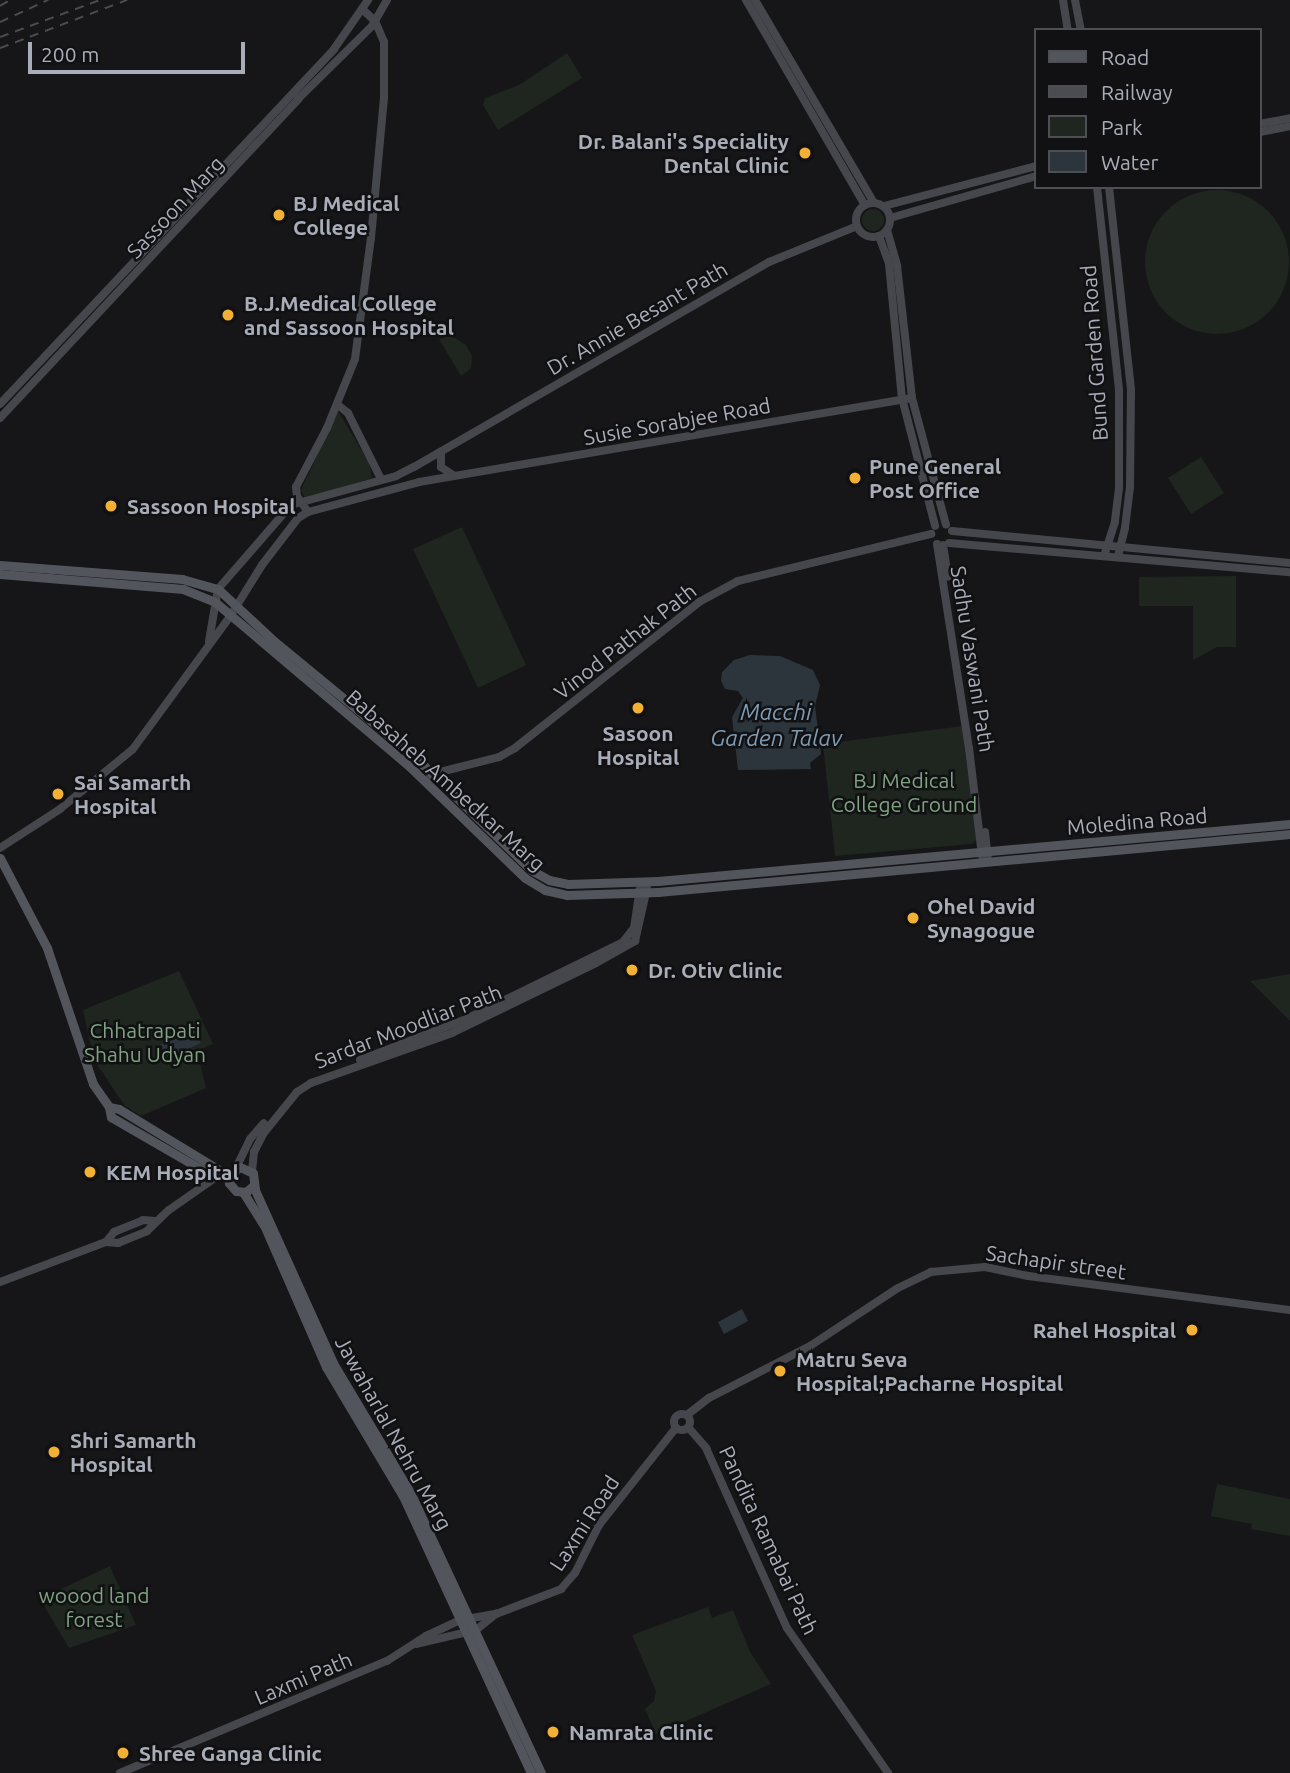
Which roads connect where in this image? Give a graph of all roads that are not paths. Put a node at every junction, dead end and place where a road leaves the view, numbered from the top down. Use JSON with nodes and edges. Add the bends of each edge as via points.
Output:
{"nodes":[{"id":1,"x":368,"y":0,"type":"edge"},
{"id":2,"x":387,"y":0,"type":"edge"},
{"id":3,"x":746,"y":0,"type":"edge"},
{"id":4,"x":755,"y":0,"type":"edge"},
{"id":5,"x":1063,"y":0,"type":"edge"},
{"id":6,"x":1076,"y":0,"type":"edge"},
{"id":7,"x":362,"y":9,"type":"junction"},
{"id":8,"x":376,"y":21,"type":"junction"},
{"id":9,"x":1068,"y":28,"type":"edge"},
{"id":10,"x":1080,"y":28,"type":"edge"},
{"id":11,"x":1290,"y":118,"type":"edge"},
{"id":12,"x":1262,"y":124,"type":"edge"},
{"id":13,"x":1290,"y":126,"type":"edge"},
{"id":14,"x":1262,"y":132,"type":"edge"},
{"id":15,"x":1034,"y":167,"type":"edge"},
{"id":16,"x":1034,"y":177,"type":"edge"},
{"id":17,"x":1097,"y":189,"type":"edge"},
{"id":18,"x":1109,"y":189,"type":"edge"},
{"id":19,"x":874,"y":203,"type":"junction"},
{"id":20,"x":865,"y":205,"type":"junction"},
{"id":21,"x":884,"y":206,"type":"junction"},
{"id":22,"x":890,"y":218,"type":"junction"},
{"id":23,"x":857,"y":226,"type":"junction"},
{"id":24,"x":887,"y":230,"type":"junction"},
{"id":25,"x":879,"y":236,"type":"junction"},
{"id":26,"x":907,"y":398,"type":"junction"},
{"id":27,"x":0,"y":404,"type":"edge"},
{"id":28,"x":338,"y":404,"type":"junction"},
{"id":29,"x":0,"y":418,"type":"edge"},
{"id":30,"x":441,"y":453,"type":"junction"},
{"id":31,"x":456,"y":476,"type":"junction"},
{"id":32,"x":381,"y":479,"type":"junction"},
{"id":33,"x":300,"y":501,"type":"junction"},
{"id":34,"x":308,"y":512,"type":"junction"},
{"id":35,"x":949,"y":528,"type":"junction"},
{"id":36,"x":933,"y":530,"type":"junction"},
{"id":37,"x":943,"y":544,"type":"junction"},
{"id":38,"x":1107,"y":547,"type":"junction"},
{"id":39,"x":1121,"y":547,"type":"junction"},
{"id":40,"x":1104,"y":556,"type":"junction"},
{"id":41,"x":1118,"y":557,"type":"junction"},
{"id":42,"x":1290,"y":563,"type":"edge"},
{"id":43,"x":0,"y":565,"type":"edge"},
{"id":44,"x":1290,"y":572,"type":"edge"},
{"id":45,"x":0,"y":574,"type":"edge"},
{"id":46,"x":218,"y":589,"type":"junction"},
{"id":47,"x":215,"y":602,"type":"junction"},
{"id":48,"x":237,"y":605,"type":"junction"},
{"id":49,"x":231,"y":615,"type":"junction"},
{"id":50,"x":209,"y":641,"type":"junction"},
{"id":51,"x":429,"y":778,"type":"junction"},
{"id":52,"x":1290,"y":824,"type":"edge"},
{"id":53,"x":1290,"y":834,"type":"edge"},
{"id":54,"x":0,"y":848,"type":"edge"},
{"id":55,"x":0,"y":858,"type":"edge"},
{"id":56,"x":985,"y":858,"type":"junction"},
{"id":57,"x":3,"y":876,"type":"edge"},
{"id":58,"x":645,"y":882,"type":"junction"},
{"id":59,"x":643,"y":892,"type":"junction"},
{"id":60,"x":260,"y":1133,"type":"junction"},
{"id":61,"x":252,"y":1171,"type":"junction"},
{"id":62,"x":225,"y":1172,"type":"junction"},
{"id":63,"x":254,"y":1185,"type":"junction"},
{"id":64,"x":243,"y":1192,"type":"junction"},
{"id":65,"x":0,"y":1282,"type":"edge"},
{"id":66,"x":1290,"y":1311,"type":"edge"},
{"id":67,"x":687,"y":1415,"type":"junction"},
{"id":68,"x":688,"y":1427,"type":"junction"},
{"id":69,"x":676,"y":1428,"type":"junction"},
{"id":70,"x":496,"y":1614,"type":"junction"},
{"id":71,"x":466,"y":1618,"type":"junction"},
{"id":72,"x":472,"y":1631,"type":"junction"},
{"id":73,"x":416,"y":1644,"type":"junction"},
{"id":74,"x":120,"y":1773,"type":"edge"},
{"id":75,"x":531,"y":1773,"type":"edge"},
{"id":76,"x":541,"y":1773,"type":"edge"},
{"id":77,"x":888,"y":1773,"type":"edge"}],
"edges":[{"from":1,"to":7,"type":"main road","name":"Sassoon Marg"},
{"from":2,"to":8,"type":"main road","name":"Sassoon Marg"},
{"from":3,"to":20,"type":"main road"},
{"from":4,"to":19,"type":"main road"},
{"from":5,"to":9,"type":"main road"},
{"from":6,"to":10,"type":"main road"},
{"from":7,"to":8,"type":"main road"},
{"from":7,"to":27,"type":"main road","name":"Sassoon Marg","via":[[334,49]]},
{"from":8,"to":28,"type":"main road","via":[[384,42],[384,97],[355,359]]},
{"from":8,"to":29,"type":"main road","name":"Sassoon Marg"},
{"from":11,"to":12,"type":"main road"},
{"from":13,"to":14,"type":"main road"},
{"from":15,"to":21,"type":"main road"},
{"from":16,"to":22,"type":"main road"},
{"from":17,"to":38,"type":"main road","name":"Bund Garden Road","via":[[1119,391],[1119,488]]},
{"from":18,"to":39,"type":"main road","name":"Bund Garden Road","via":[[1131,390],[1130,487]]},
{"from":19,"to":20,"type":"main road"},
{"from":19,"to":21,"type":"main road"},
{"from":20,"to":23,"type":"main road","via":[[857,216]]},
{"from":21,"to":22,"type":"main road"},
{"from":22,"to":24,"type":"main road"},
{"from":23,"to":25,"type":"main road","via":[[866,235]]},
{"from":23,"to":30,"type":"main road","name":"Dr. Annie Besant Path","via":[[769,262]]},
{"from":24,"to":25,"type":"main road"},
{"from":24,"to":26,"type":"main road","via":[[897,266]]},
{"from":25,"to":26,"type":"main road","via":[[890,264]]},
{"from":26,"to":31,"type":"main road","name":"Susie Sorabjee Road"},
{"from":26,"to":35,"type":"main road"},
{"from":26,"to":36,"type":"main road"},
{"from":28,"to":32,"type":"main road","via":[[354,423]]},
{"from":28,"to":33,"type":"main road","via":[[296,487]]},
{"from":30,"to":31,"type":"main road","via":[[441,467]]},
{"from":30,"to":32,"type":"main road","name":"Dr. Annie Besant Path"},
{"from":31,"to":34,"type":"main road","name":"Susie Sorabjee Road","via":[[370,493]]},
{"from":32,"to":33,"type":"main road","name":"Dr. Annie Besant Path"},
{"from":33,"to":34,"type":"main road"},
{"from":33,"to":46,"type":"main road","via":[[284,511]]},
{"from":34,"to":48,"type":"main road","via":[[298,518]]},
{"from":35,"to":36,"type":"main road","name":"Vinod Pathak Path"},
{"from":35,"to":37,"type":"main road"},
{"from":35,"to":38,"type":"main road"},
{"from":36,"to":37,"type":"main road"},
{"from":36,"to":51,"type":"main road","name":"Vinod Pathak Path","via":[[738,581],[699,602],[515,747],[499,757]]},
{"from":37,"to":40,"type":"main road"},
{"from":37,"to":56,"type":"main road","name":"Sadhu Vaswani Path"},
{"from":38,"to":39,"type":"main road"},
{"from":38,"to":40,"type":"main road","name":"Bund Garden Road"},
{"from":39,"to":41,"type":"main road","name":"Bund Garden Road"},
{"from":39,"to":42,"type":"main road"},
{"from":40,"to":41,"type":"main road"},
{"from":41,"to":44,"type":"main road"},
{"from":43,"to":46,"type":"main road","name":"Babasaheb Ambedkar Marg","via":[[182,579]]},
{"from":45,"to":47,"type":"main road","name":"Babasaheb Ambedkar Marg","via":[[183,589]]},
{"from":46,"to":47,"type":"main road"},
{"from":46,"to":48,"type":"main road","name":"Babasaheb Ambedkar Marg"},
{"from":47,"to":49,"type":"main road","name":"Babasaheb Ambedkar Marg"},
{"from":47,"to":50,"type":"main road"},
{"from":48,"to":49,"type":"main road"},
{"from":48,"to":51,"type":"main road","name":"Babasaheb Ambedkar Marg"},
{"from":49,"to":50,"type":"main road"},
{"from":49,"to":51,"type":"main road","name":"Babasaheb Ambedkar Marg"},
{"from":50,"to":54,"type":"main road","via":[[133,748],[60,809]]},
{"from":51,"to":58,"type":"main road","name":"Babasaheb Ambedkar Marg","via":[[531,870],[549,880],[568,884]]},
{"from":51,"to":59,"type":"main road","name":"Babasaheb Ambedkar Marg","via":[[525,878],[545,890],[567,895]]},
{"from":52,"to":56,"type":"main road","name":"Moledina Road"},
{"from":53,"to":56,"type":"main road","name":"Moledina Road"},
{"from":55,"to":57,"type":"main road"},
{"from":56,"to":58,"type":"main road","name":"Babasaheb Ambedkar Marg"},
{"from":56,"to":59,"type":"main road","name":"Babasaheb Ambedkar Marg"},
{"from":57,"to":62,"type":"main road","via":[[47,948],[93,1084],[109,1107]]},
{"from":58,"to":59,"type":"main road","name":"Sardar Moodliar Path"},
{"from":59,"to":60,"type":"main road","name":"Sardar Moodliar Path","via":[[635,941],[452,1033],[311,1083]]},
{"from":60,"to":61,"type":"main road","name":"Sardar Moodliar Path"},
{"from":60,"to":62,"type":"main road","name":"Sardar Moodliar Path"},
{"from":61,"to":62,"type":"main road","via":[[246,1167]]},
{"from":61,"to":63,"type":"main road","name":"Jawaharlal Nehru Marg"},
{"from":62,"to":64,"type":"main road","name":"Jawaharlal Nehru Marg","via":[[232,1188]]},
{"from":62,"to":65,"type":"main road","name":"Sardar Moodliar Path","via":[[155,1221],[143,1220],[114,1232],[106,1242]]},
{"from":63,"to":64,"type":"main road"},
{"from":63,"to":71,"type":"main road","name":"Jawaharlal Nehru Marg","via":[[333,1363],[410,1492]]},
{"from":64,"to":71,"type":"main road","name":"Jawaharlal Nehru Marg","via":[[264,1224],[326,1367],[393,1478]]},
{"from":66,"to":67,"type":"main road","name":"Sachapir street","via":[[1028,1276],[985,1266],[931,1272],[898,1288],[810,1346],[709,1398]]},
{"from":67,"to":68,"type":"main road"},
{"from":67,"to":69,"type":"main road","via":[[676,1417]]},
{"from":68,"to":69,"type":"main road"},
{"from":68,"to":77,"type":"main road","name":"Pandita Ramabai Path","via":[[706,1448],[787,1628]]},
{"from":69,"to":70,"type":"main road","name":"Laxmi Road","via":[[599,1525],[575,1573],[561,1589]]},
{"from":70,"to":71,"type":"main road","name":"Laxmi Path"},
{"from":70,"to":72,"type":"main road","name":"Laxmi Road"},
{"from":71,"to":72,"type":"main road","name":"Jawaharlal Nehru Marg"},
{"from":71,"to":73,"type":"main road","name":"Laxmi Path"},
{"from":72,"to":73,"type":"main road"},
{"from":72,"to":75,"type":"main road","name":"Jawaharlal Nehru Marg"},
{"from":72,"to":76,"type":"main road","name":"Jawaharlal Nehru Marg"},
{"from":73,"to":74,"type":"main road","name":"Laxmi Path","via":[[387,1661]]}]}
